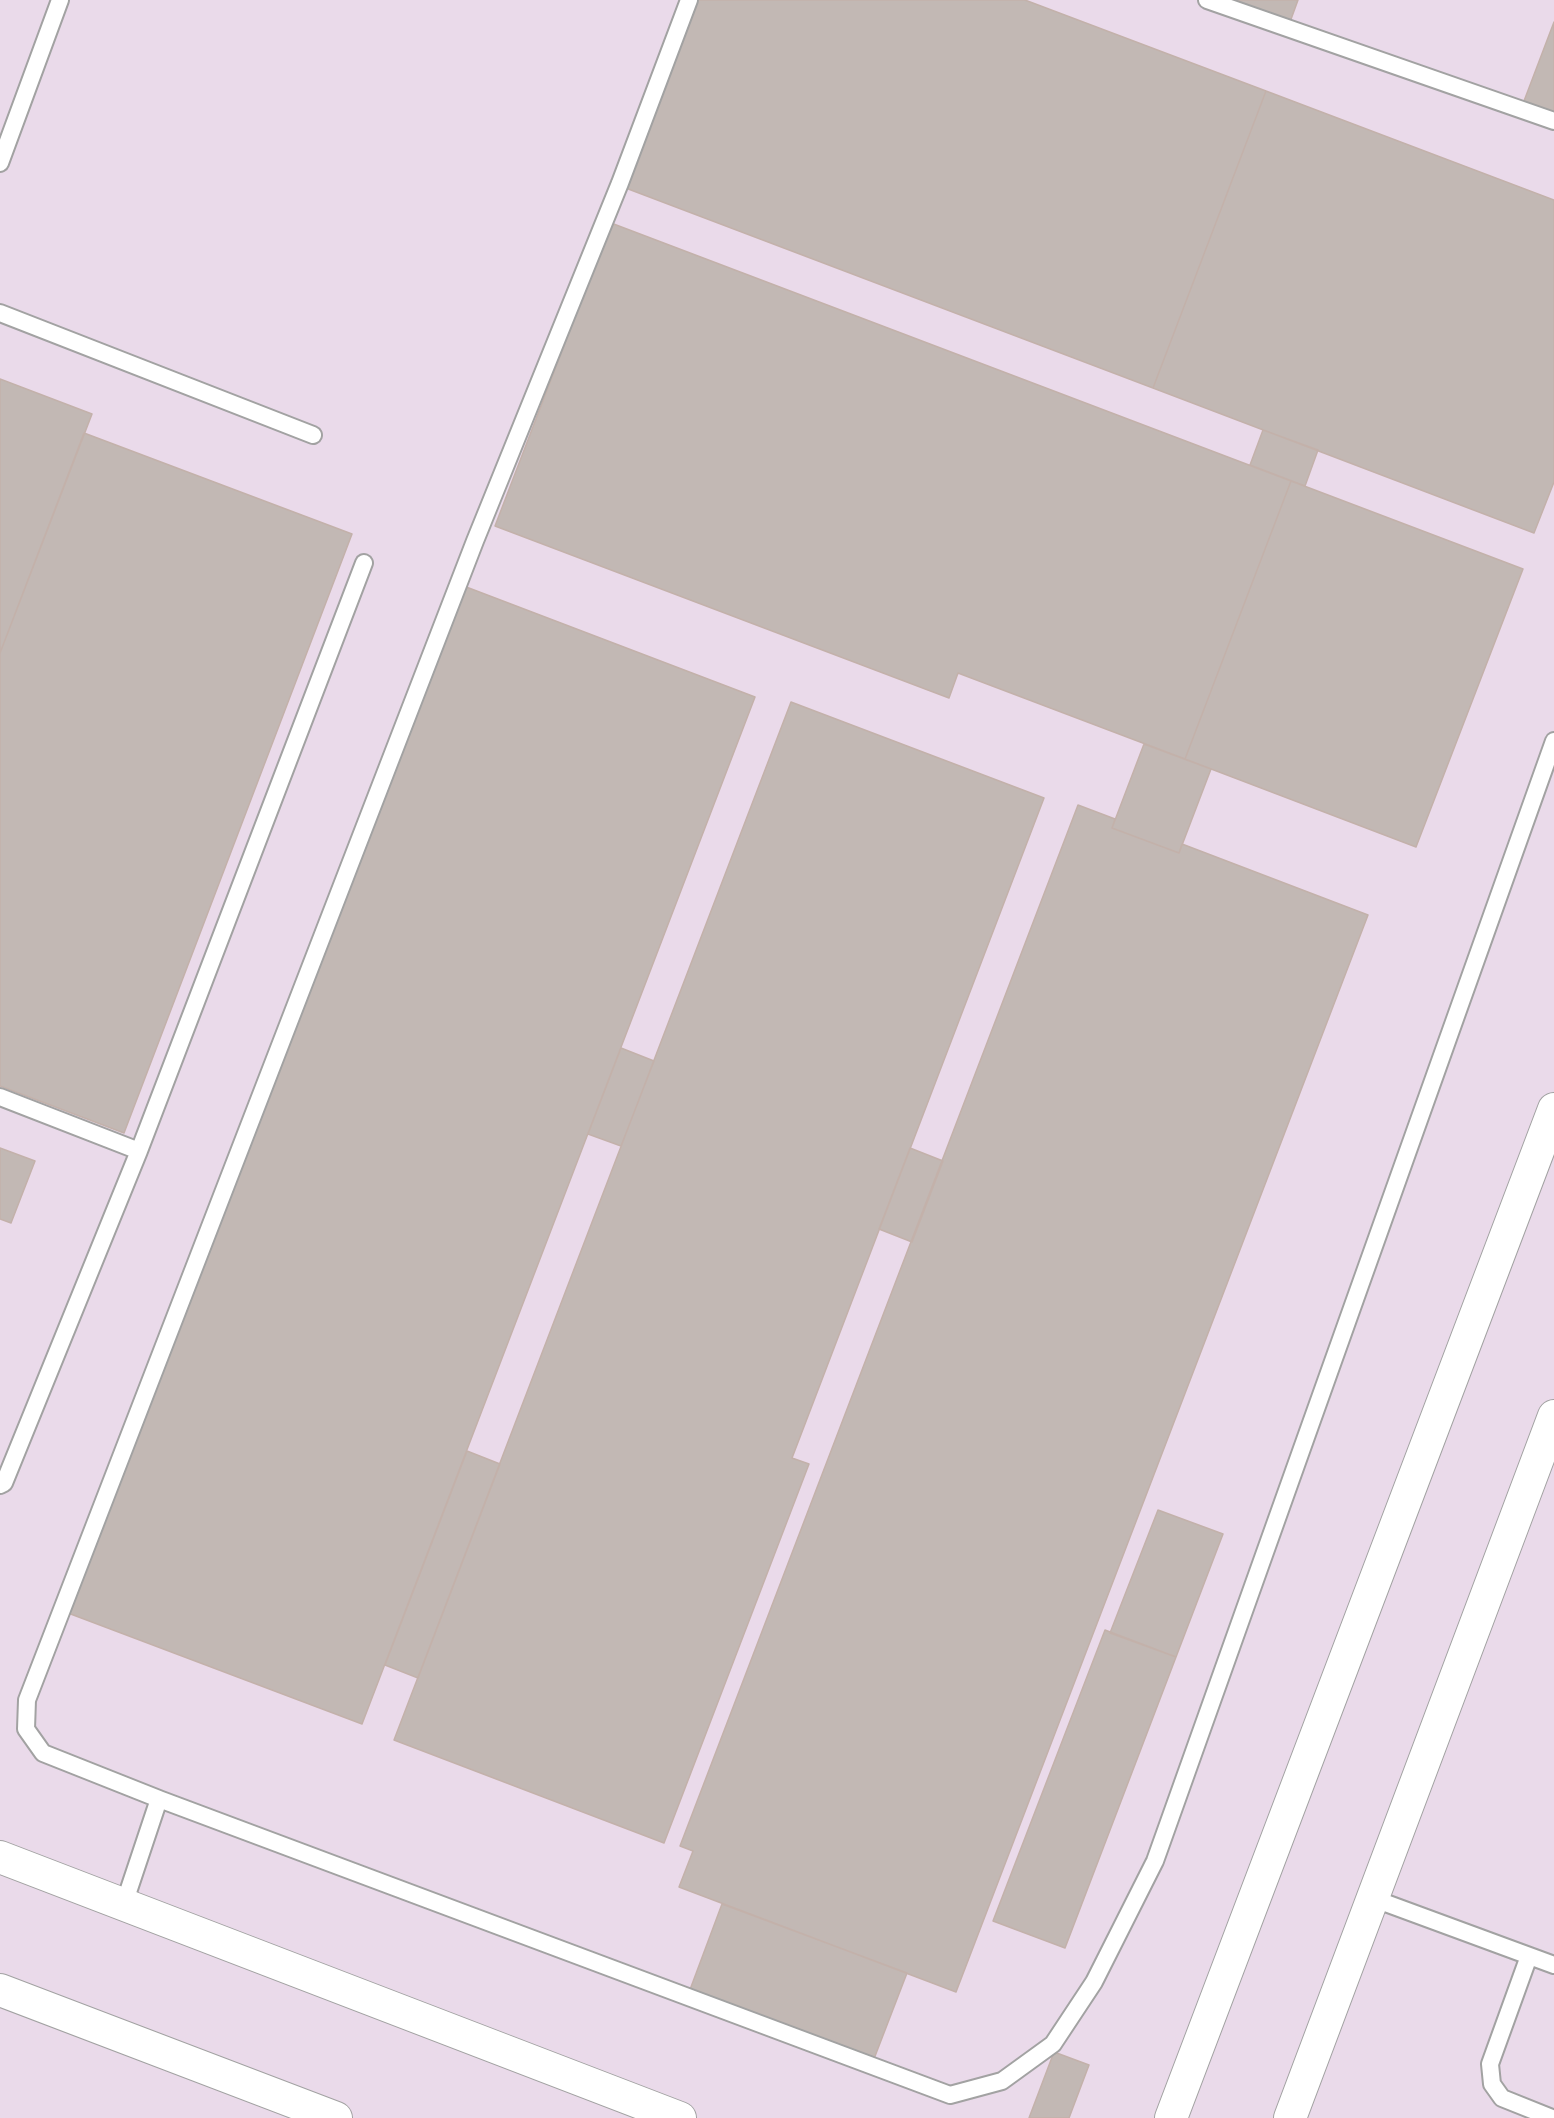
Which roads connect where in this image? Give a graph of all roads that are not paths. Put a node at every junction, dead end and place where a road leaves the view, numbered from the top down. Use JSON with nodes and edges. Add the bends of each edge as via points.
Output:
{"nodes":[{"id":1,"x":60,"y":0,"type":"edge"},
{"id":2,"x":689,"y":0,"type":"edge"},
{"id":3,"x":1207,"y":0,"type":"edge"},
{"id":4,"x":1554,"y":121,"type":"edge"},
{"id":5,"x":0,"y":163,"type":"edge"},
{"id":6,"x":0,"y":313,"type":"edge"},
{"id":7,"x":313,"y":435,"type":"dead end"},
{"id":8,"x":364,"y":563,"type":"dead end"},
{"id":9,"x":1554,"y":741,"type":"edge"},
{"id":10,"x":0,"y":1097,"type":"edge"},
{"id":11,"x":1554,"y":1109,"type":"edge"},
{"id":12,"x":139,"y":1151,"type":"junction"},
{"id":13,"x":1554,"y":1416,"type":"edge"},
{"id":14,"x":0,"y":1485,"type":"edge"},
{"id":15,"x":159,"y":1799,"type":"junction"},
{"id":16,"x":0,"y":1857,"type":"edge"},
{"id":17,"x":1372,"y":1898,"type":"junction"},
{"id":18,"x":124,"y":1904,"type":"junction"},
{"id":19,"x":1529,"y":1956,"type":"junction"},
{"id":20,"x":1554,"y":1965,"type":"edge"},
{"id":21,"x":0,"y":1990,"type":"edge"},
{"id":22,"x":336,"y":2118,"type":"edge"},
{"id":23,"x":680,"y":2118,"type":"edge"},
{"id":24,"x":1171,"y":2118,"type":"edge"},
{"id":25,"x":1290,"y":2118,"type":"edge"},
{"id":26,"x":1552,"y":2118,"type":"edge"}],
"edges":[{"from":1,"to":5,"type":"lane"},
{"from":2,"to":15,"type":"lane","via":[[620,183],[466,563],[27,1700],[26,1729],[43,1753]]},
{"from":3,"to":4,"type":"lane"},
{"from":6,"to":7,"type":"lane"},
{"from":8,"to":12,"type":"lane"},
{"from":9,"to":15,"type":"lane","via":[[1155,1861],[1094,1982],[1053,2044],[1002,2081],[950,2095]]},
{"from":10,"to":12,"type":"lane"},
{"from":11,"to":24,"type":"street"},
{"from":12,"to":14,"type":"lane"},
{"from":13,"to":17,"type":"street"},
{"from":15,"to":18,"type":"lane"},
{"from":16,"to":18,"type":"street"},
{"from":17,"to":19,"type":"lane"},
{"from":17,"to":25,"type":"street"},
{"from":18,"to":23,"type":"street"},
{"from":19,"to":20,"type":"lane"},
{"from":19,"to":26,"type":"lane","via":[[1490,2064],[1492,2084],[1502,2098]]},
{"from":21,"to":22,"type":"street"}]}
